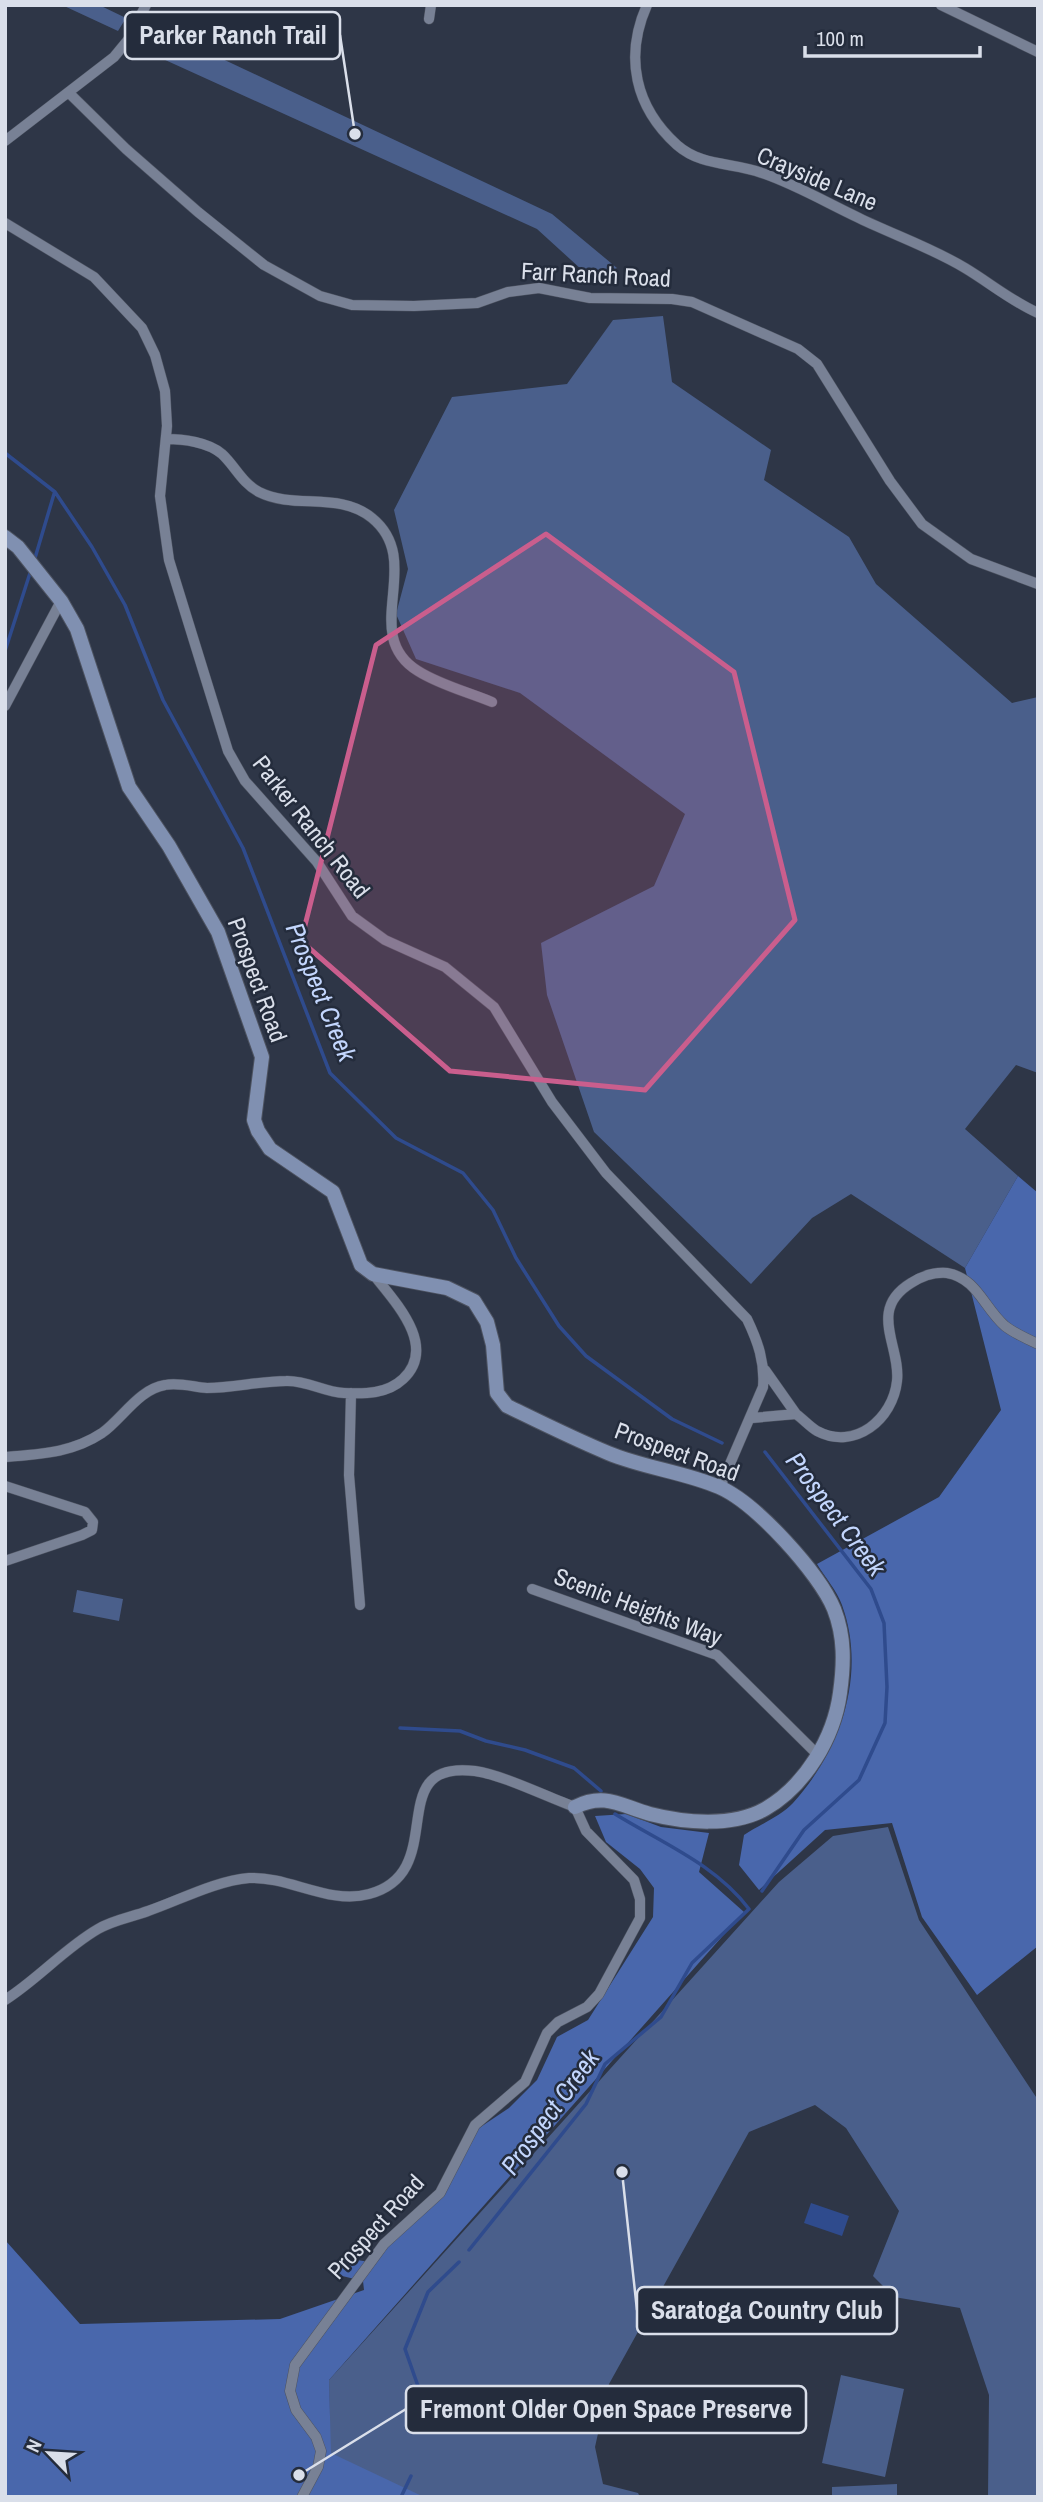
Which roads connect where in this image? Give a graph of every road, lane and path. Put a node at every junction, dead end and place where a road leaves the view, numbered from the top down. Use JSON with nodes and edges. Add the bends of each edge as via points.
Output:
{"nodes":[{"id":1,"x":146,"y":5,"type":"edge"},
{"id":2,"x":431,"y":5,"type":"edge"},
{"id":3,"x":647,"y":5,"type":"edge"},
{"id":4,"x":940,"y":5,"type":"edge"},
{"id":5,"x":429,"y":19,"type":"dead end"},
{"id":6,"x":1038,"y":52,"type":"edge"},
{"id":7,"x":69,"y":93,"type":"junction"},
{"id":8,"x":5,"y":141,"type":"edge"},
{"id":9,"x":5,"y":223,"type":"edge"},
{"id":10,"x":1038,"y":313,"type":"edge"},
{"id":11,"x":166,"y":439,"type":"junction"},
{"id":12,"x":5,"y":537,"type":"edge"},
{"id":13,"x":1038,"y":584,"type":"edge"},
{"id":14,"x":61,"y":601,"type":"junction"},
{"id":15,"x":492,"y":702,"type":"dead end"},
{"id":16,"x":5,"y":706,"type":"edge"},
{"id":17,"x":373,"y":1274,"type":"junction"},
{"id":18,"x":1038,"y":1343,"type":"edge"},
{"id":19,"x":765,"y":1370,"type":"junction"},
{"id":20,"x":351,"y":1393,"type":"junction"},
{"id":21,"x":796,"y":1414,"type":"junction"},
{"id":22,"x":752,"y":1418,"type":"junction"},
{"id":23,"x":5,"y":1457,"type":"edge"},
{"id":24,"x":5,"y":1486,"type":"edge"},
{"id":25,"x":720,"y":1488,"type":"junction"},
{"id":26,"x":5,"y":1561,"type":"edge"},
{"id":27,"x":532,"y":1590,"type":"dead end"},
{"id":28,"x":360,"y":1605,"type":"dead end"},
{"id":29,"x":818,"y":1755,"type":"junction"},
{"id":30,"x":575,"y":1807,"type":"junction"},
{"id":31,"x":5,"y":2000,"type":"edge"},
{"id":32,"x":302,"y":2497,"type":"edge"}],
"edges":[{"from":1,"to":7,"type":"street","via":[[114,57]]},
{"from":2,"to":5,"type":"street"},
{"from":3,"to":10,"type":"street","name":"Crayside Lane","via":[[634,51],[635,76],[644,105],[679,147],[705,162],[761,172],[965,268],[1008,299]]},
{"from":4,"to":6,"type":"street"},
{"from":7,"to":8,"type":"street"},
{"from":7,"to":13,"type":"street","name":"Farr Ranch Road","via":[[198,212],[264,265],[320,296],[352,305],[414,306],[477,303],[539,288],[590,298],[672,299],[692,302],[798,349],[817,364],[922,524],[971,559]]},
{"from":9,"to":11,"type":"street","name":"Parker Ranch Road","via":[[93,276],[142,328],[165,391]]},
{"from":11,"to":15,"type":"street","via":[[202,444],[221,453],[259,492],[342,503],[375,520],[393,549],[397,572],[391,632],[399,651],[417,670]]},
{"from":11,"to":19,"type":"street","name":"Parker Ranch Road","via":[[160,496],[169,560],[228,751],[245,781],[317,862],[352,916],[385,940],[445,967],[494,1007],[552,1102],[606,1174],[747,1319]]},
{"from":12,"to":14,"type":"street","name":"Prospect Road"},
{"from":14,"to":16,"type":"street"},
{"from":14,"to":17,"type":"street","name":"Prospect Road","via":[[77,629],[129,787],[218,932],[262,1057],[254,1120],[258,1131],[270,1149],[333,1192],[361,1265]]},
{"from":17,"to":20,"type":"street","via":[[403,1312],[418,1358],[412,1370],[386,1391]]},
{"from":17,"to":25,"type":"street","name":"Prospect Road","via":[[447,1288],[474,1301],[487,1322],[497,1393],[507,1406],[610,1454]]},
{"from":18,"to":21,"type":"street","via":[[1005,1326],[965,1281],[944,1273],[926,1275],[908,1285],[888,1314],[898,1377],[893,1402],[878,1423],[841,1438],[817,1431]]},
{"from":19,"to":21,"type":"street","name":"Parker Ranch Road"},
{"from":19,"to":22,"type":"street","name":"Parker Ranch Road"},
{"from":20,"to":23,"type":"street","via":[[289,1380],[208,1388],[165,1384],[148,1391],[102,1433],[81,1444],[59,1452]]},
{"from":20,"to":28,"type":"street","via":[[349,1475]]},
{"from":21,"to":22,"type":"street"},
{"from":22,"to":25,"type":"street","name":"Parker Ranch Road"},
{"from":24,"to":26,"type":"street","via":[[85,1512],[93,1522],[92,1530],[82,1535]]},
{"from":25,"to":29,"type":"street","name":"Prospect Road","via":[[748,1506],[803,1560],[834,1609],[845,1656],[837,1713]]},
{"from":27,"to":29,"type":"street","name":"Scenic Heights Way","via":[[717,1656]]},
{"from":29,"to":30,"type":"street","name":"Prospect Road","via":[[783,1797],[748,1817],[705,1822],[652,1815],[592,1799]]},
{"from":30,"to":31,"type":"street","via":[[477,1771],[449,1771],[430,1781],[418,1801],[415,1849],[406,1868],[396,1880],[369,1894],[336,1896],[273,1880],[234,1880],[99,1928]]},
{"from":30,"to":32,"type":"street","name":"Prospect Road","via":[[586,1831],[634,1880],[640,1917],[599,1994],[547,2033],[525,2082],[475,2125],[440,2193],[384,2244],[295,2365],[289,2391],[321,2451]]}]}
